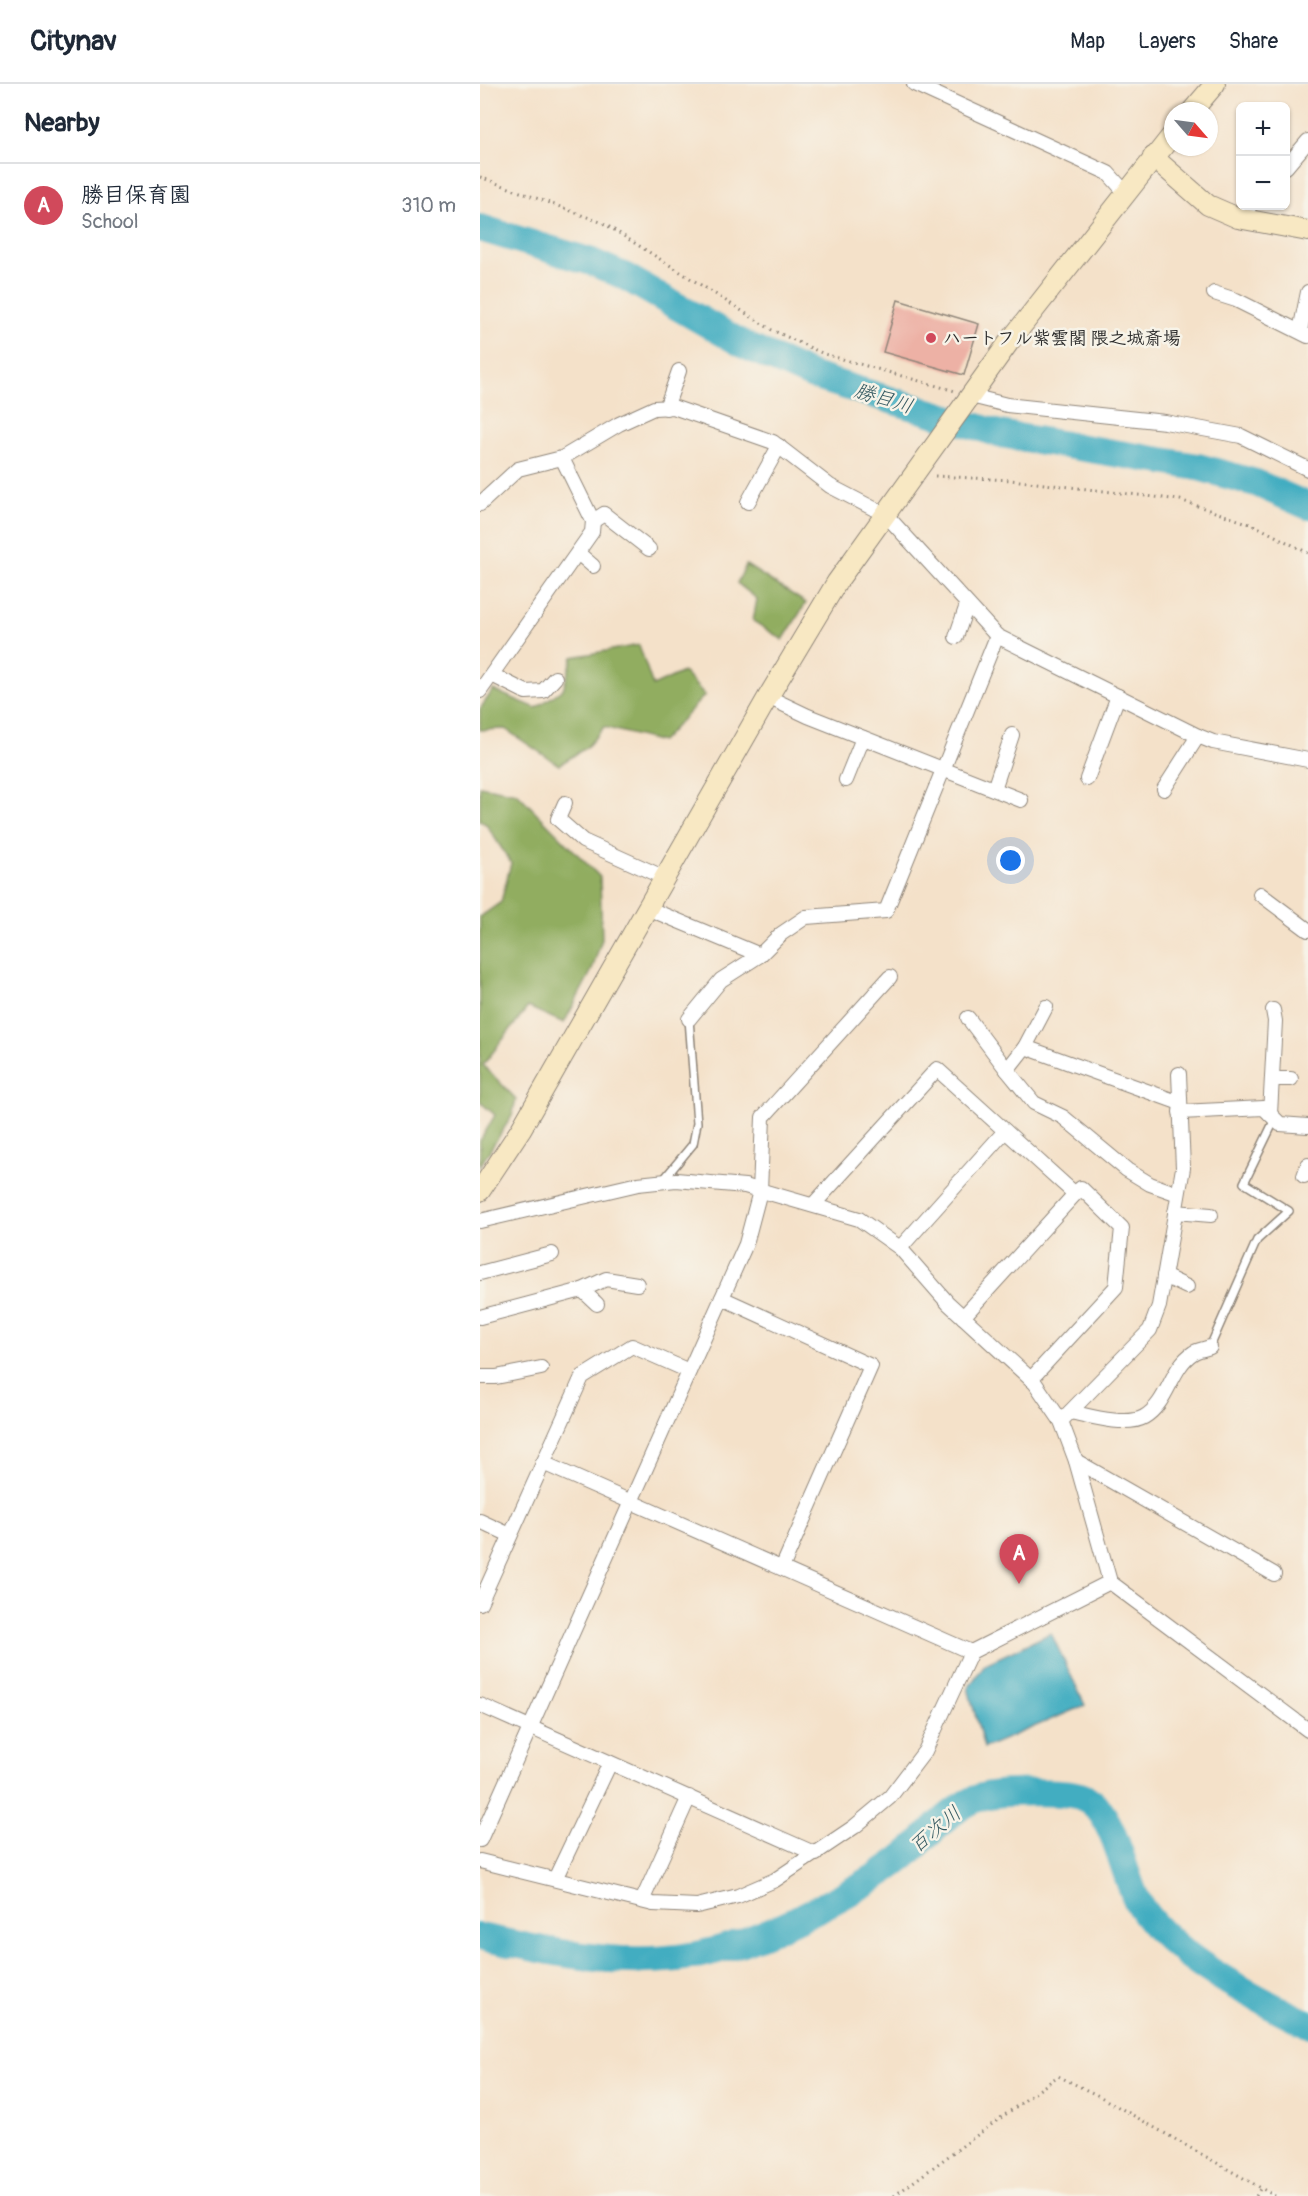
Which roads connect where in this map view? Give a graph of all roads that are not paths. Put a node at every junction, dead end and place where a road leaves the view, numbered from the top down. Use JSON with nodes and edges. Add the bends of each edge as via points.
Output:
{"nodes":[{"id":1,"x":914,"y":84,"type":"edge"},
{"id":2,"x":1215,"y":84,"type":"edge"},
{"id":3,"x":1200,"y":102,"type":"edge"},
{"id":4,"x":1307,"y":143,"type":"edge"},
{"id":5,"x":1164,"y":144,"type":"edge"},
{"id":6,"x":1153,"y":157,"type":"junction"},
{"id":7,"x":1290,"y":162,"type":"edge"},
{"id":8,"x":1125,"y":192,"type":"junction"},
{"id":9,"x":1244,"y":212,"type":"edge"},
{"id":10,"x":1308,"y":231,"type":"edge"},
{"id":11,"x":1308,"y":292,"type":"edge"},
{"id":12,"x":1214,"y":293,"type":"dead end"},
{"id":13,"x":1304,"y":333,"type":"edge"},
{"id":14,"x":679,"y":371,"type":"dead end"},
{"id":15,"x":968,"y":400,"type":"junction"},
{"id":16,"x":666,"y":408,"type":"junction"},
{"id":17,"x":779,"y":446,"type":"junction"},
{"id":18,"x":562,"y":459,"type":"junction"},
{"id":19,"x":1308,"y":469,"type":"edge"},
{"id":20,"x":748,"y":502,"type":"dead end"},
{"id":21,"x":480,"y":504,"type":"edge"},
{"id":22,"x":886,"y":515,"type":"junction"},
{"id":23,"x":593,"y":521,"type":"junction"},
{"id":24,"x":649,"y":549,"type":"dead end"},
{"id":25,"x":578,"y":553,"type":"junction"},
{"id":26,"x":593,"y":566,"type":"dead end"},
{"id":27,"x":967,"y":605,"type":"junction"},
{"id":28,"x":997,"y":636,"type":"junction"},
{"id":29,"x":956,"y":637,"type":"dead end"},
{"id":30,"x":492,"y":675,"type":"junction"},
{"id":31,"x":555,"y":678,"type":"dead end"},
{"id":32,"x":480,"y":691,"type":"edge"},
{"id":33,"x":1118,"y":696,"type":"junction"},
{"id":34,"x":768,"y":697,"type":"junction"},
{"id":35,"x":1012,"y":735,"type":"dead end"},
{"id":36,"x":1198,"y":736,"type":"junction"},
{"id":37,"x":863,"y":738,"type":"junction"},
{"id":38,"x":1308,"y":760,"type":"edge"},
{"id":39,"x":943,"y":769,"type":"junction"},
{"id":40,"x":1087,"y":779,"type":"dead end"},
{"id":41,"x":846,"y":780,"type":"dead end"},
{"id":42,"x":994,"y":789,"type":"junction"},
{"id":43,"x":1164,"y":789,"type":"dead end"},
{"id":44,"x":1021,"y":800,"type":"dead end"},
{"id":45,"x":565,"y":803,"type":"dead end"},
{"id":46,"x":664,"y":878,"type":"junction"},
{"id":47,"x":1260,"y":894,"type":"dead end"},
{"id":48,"x":647,"y":908,"type":"junction"},
{"id":49,"x":1308,"y":930,"type":"edge"},
{"id":50,"x":760,"y":955,"type":"junction"},
{"id":51,"x":890,"y":977,"type":"dead end"},
{"id":52,"x":1046,"y":1007,"type":"dead end"},
{"id":53,"x":1273,"y":1010,"type":"dead end"},
{"id":54,"x":968,"y":1018,"type":"dead end"},
{"id":55,"x":689,"y":1019,"type":"joint"},
{"id":56,"x":1025,"y":1047,"type":"junction"},
{"id":57,"x":1007,"y":1070,"type":"junction"},
{"id":58,"x":1179,"y":1074,"type":"dead end"},
{"id":59,"x":1272,"y":1079,"type":"junction"},
{"id":60,"x":1291,"y":1079,"type":"dead end"},
{"id":61,"x":1180,"y":1108,"type":"junction"},
{"id":62,"x":1273,"y":1117,"type":"junction"},
{"id":63,"x":1308,"y":1126,"type":"edge"},
{"id":64,"x":1005,"y":1131,"type":"junction"},
{"id":65,"x":662,"y":1181,"type":"junction"},
{"id":66,"x":480,"y":1191,"type":"edge"},
{"id":67,"x":760,"y":1191,"type":"junction"},
{"id":68,"x":1075,"y":1194,"type":"junction"},
{"id":69,"x":1178,"y":1194,"type":"junction"},
{"id":70,"x":813,"y":1205,"type":"junction"},
{"id":71,"x":1175,"y":1212,"type":"junction"},
{"id":72,"x":1212,"y":1215,"type":"dead end"},
{"id":73,"x":480,"y":1221,"type":"edge"},
{"id":74,"x":900,"y":1248,"type":"junction"},
{"id":75,"x":552,"y":1254,"type":"dead end"},
{"id":76,"x":480,"y":1273,"type":"edge"},
{"id":77,"x":1164,"y":1276,"type":"junction"},
{"id":78,"x":637,"y":1284,"type":"dead end"},
{"id":79,"x":1187,"y":1287,"type":"dead end"},
{"id":80,"x":582,"y":1290,"type":"junction"},
{"id":81,"x":722,"y":1298,"type":"junction"},
{"id":82,"x":597,"y":1304,"type":"dead end"},
{"id":83,"x":480,"y":1317,"type":"edge"},
{"id":84,"x":963,"y":1317,"type":"junction"},
{"id":85,"x":1210,"y":1347,"type":"joint"},
{"id":86,"x":541,"y":1368,"type":"dead end"},
{"id":87,"x":689,"y":1371,"type":"junction"},
{"id":88,"x":480,"y":1377,"type":"edge"},
{"id":89,"x":1031,"y":1379,"type":"junction"},
{"id":90,"x":1065,"y":1417,"type":"junction"},
{"id":91,"x":1076,"y":1461,"type":"junction"},
{"id":92,"x":543,"y":1463,"type":"junction"},
{"id":93,"x":630,"y":1500,"type":"junction"},
{"id":94,"x":480,"y":1521,"type":"edge"},
{"id":95,"x":510,"y":1535,"type":"junction"},
{"id":96,"x":782,"y":1568,"type":"junction"},
{"id":97,"x":1274,"y":1574,"type":"dead end"},
{"id":98,"x":1110,"y":1582,"type":"junction"},
{"id":99,"x":480,"y":1603,"type":"edge"},
{"id":100,"x":971,"y":1652,"type":"junction"},
{"id":101,"x":480,"y":1705,"type":"edge"},
{"id":102,"x":529,"y":1727,"type":"junction"},
{"id":103,"x":1308,"y":1730,"type":"edge"},
{"id":104,"x":610,"y":1762,"type":"junction"},
{"id":105,"x":689,"y":1797,"type":"junction"},
{"id":106,"x":480,"y":1840,"type":"edge"},
{"id":107,"x":816,"y":1854,"type":"junction"},
{"id":108,"x":480,"y":1861,"type":"edge"},
{"id":109,"x":555,"y":1879,"type":"junction"},
{"id":110,"x":642,"y":1901,"type":"junction"}],
"edges":[{"from":1,"to":8,"type":"street","via":[[1108,172]]},
{"from":2,"to":3,"type":"street"},
{"from":4,"to":7,"type":"street"},
{"from":5,"to":6,"type":"street"},
{"from":6,"to":8,"type":"street"},
{"from":6,"to":9,"type":"street","via":[[1208,205]]},
{"from":8,"to":15,"type":"street"},
{"from":9,"to":10,"type":"street"},
{"from":11,"to":13,"type":"street"},
{"from":12,"to":13,"type":"street"},
{"from":14,"to":16,"type":"street"},
{"from":15,"to":19,"type":"street","via":[[1165,422],[1241,436]]},
{"from":15,"to":22,"type":"street"},
{"from":16,"to":17,"type":"street"},
{"from":16,"to":18,"type":"street","via":[[654,408],[619,424]]},
{"from":17,"to":20,"type":"street"},
{"from":17,"to":22,"type":"street","via":[[830,486]]},
{"from":18,"to":21,"type":"street","via":[[518,469]]},
{"from":18,"to":23,"type":"street"},
{"from":22,"to":27,"type":"street"},
{"from":22,"to":34,"type":"street","via":[[837,582]]},
{"from":23,"to":24,"type":"street","via":[[604,514]]},
{"from":23,"to":25,"type":"street","via":[[592,532]]},
{"from":25,"to":26,"type":"street"},
{"from":25,"to":30,"type":"street"},
{"from":27,"to":28,"type":"street"},
{"from":27,"to":29,"type":"street"},
{"from":28,"to":33,"type":"street"},
{"from":28,"to":39,"type":"street"},
{"from":30,"to":31,"type":"street","via":[[526,692],[543,691]]},
{"from":30,"to":32,"type":"street"},
{"from":33,"to":36,"type":"street"},
{"from":33,"to":40,"type":"street"},
{"from":34,"to":37,"type":"street"},
{"from":34,"to":46,"type":"street"},
{"from":35,"to":42,"type":"street"},
{"from":36,"to":38,"type":"street"},
{"from":36,"to":43,"type":"street"},
{"from":37,"to":39,"type":"street"},
{"from":37,"to":41,"type":"street"},
{"from":39,"to":42,"type":"street"},
{"from":39,"to":50,"type":"street","via":[[886,912],[806,917]]},
{"from":42,"to":44,"type":"street"},
{"from":45,"to":46,"type":"street","via":[[558,819],[584,841],[603,844]]},
{"from":46,"to":48,"type":"street"},
{"from":47,"to":49,"type":"street"},
{"from":48,"to":50,"type":"street"},
{"from":48,"to":66,"type":"street"},
{"from":50,"to":55,"type":"street","via":[[721,980]]},
{"from":51,"to":67,"type":"street","via":[[763,1117]]},
{"from":52,"to":56,"type":"street"},
{"from":53,"to":59,"type":"street"},
{"from":54,"to":57,"type":"street"},
{"from":55,"to":65,"type":"lane","via":[[697,1123],[693,1144]]},
{"from":56,"to":57,"type":"street"},
{"from":56,"to":61,"type":"street"},
{"from":57,"to":69,"type":"street","via":[[1034,1103],[1063,1117],[1150,1184]]},
{"from":58,"to":61,"type":"street"},
{"from":59,"to":60,"type":"street"},
{"from":59,"to":62,"type":"street"},
{"from":61,"to":62,"type":"street","via":[[1264,1108]]},
{"from":61,"to":69,"type":"street","via":[[1183,1167]]},
{"from":62,"to":63,"type":"street","via":[[1280,1124]]},
{"from":62,"to":85,"type":"lane","via":[[1244,1183],[1289,1211],[1257,1240]]},
{"from":64,"to":68,"type":"street"},
{"from":64,"to":70,"type":"street","via":[[937,1070]]},
{"from":64,"to":74,"type":"street"},
{"from":65,"to":67,"type":"street","via":[[745,1186]]},
{"from":65,"to":73,"type":"street"},
{"from":67,"to":70,"type":"street"},
{"from":67,"to":81,"type":"street","via":[[746,1244]]},
{"from":68,"to":84,"type":"street"},
{"from":68,"to":89,"type":"street","via":[[1081,1188],[1122,1228],[1116,1287]]},
{"from":69,"to":71,"type":"street"},
{"from":70,"to":74,"type":"street","via":[[859,1219]]},
{"from":71,"to":72,"type":"street"},
{"from":71,"to":77,"type":"street"},
{"from":74,"to":84,"type":"street"},
{"from":75,"to":76,"type":"street"},
{"from":77,"to":79,"type":"street"},
{"from":77,"to":90,"type":"street","via":[[1150,1330]]},
{"from":78,"to":80,"type":"street","via":[[606,1279]]},
{"from":80,"to":82,"type":"street"},
{"from":80,"to":83,"type":"street"},
{"from":81,"to":87,"type":"street"},
{"from":81,"to":96,"type":"street","via":[[871,1366]]},
{"from":84,"to":89,"type":"street"},
{"from":85,"to":90,"type":"street","via":[[1192,1353],[1181,1365],[1164,1399],[1143,1418],[1111,1421]]},
{"from":86,"to":88,"type":"street"},
{"from":87,"to":92,"type":"street","via":[[632,1346],[582,1377]]},
{"from":87,"to":93,"type":"street"},
{"from":89,"to":90,"type":"street"},
{"from":90,"to":91,"type":"street"},
{"from":91,"to":97,"type":"street"},
{"from":91,"to":98,"type":"street"},
{"from":92,"to":93,"type":"street"},
{"from":92,"to":95,"type":"street"},
{"from":93,"to":96,"type":"street"},
{"from":93,"to":102,"type":"street"},
{"from":94,"to":95,"type":"street"},
{"from":95,"to":99,"type":"street"},
{"from":96,"to":100,"type":"street"},
{"from":98,"to":100,"type":"street"},
{"from":98,"to":103,"type":"street"},
{"from":100,"to":107,"type":"street","via":[[925,1751],[890,1797]]},
{"from":101,"to":102,"type":"street"},
{"from":102,"to":104,"type":"street"},
{"from":102,"to":106,"type":"street"},
{"from":104,"to":105,"type":"street"},
{"from":104,"to":109,"type":"street"},
{"from":105,"to":107,"type":"street"},
{"from":105,"to":110,"type":"street"},
{"from":107,"to":110,"type":"street","via":[[775,1880],[738,1896],[697,1906]]},
{"from":108,"to":109,"type":"street"},
{"from":109,"to":110,"type":"street"}]}
